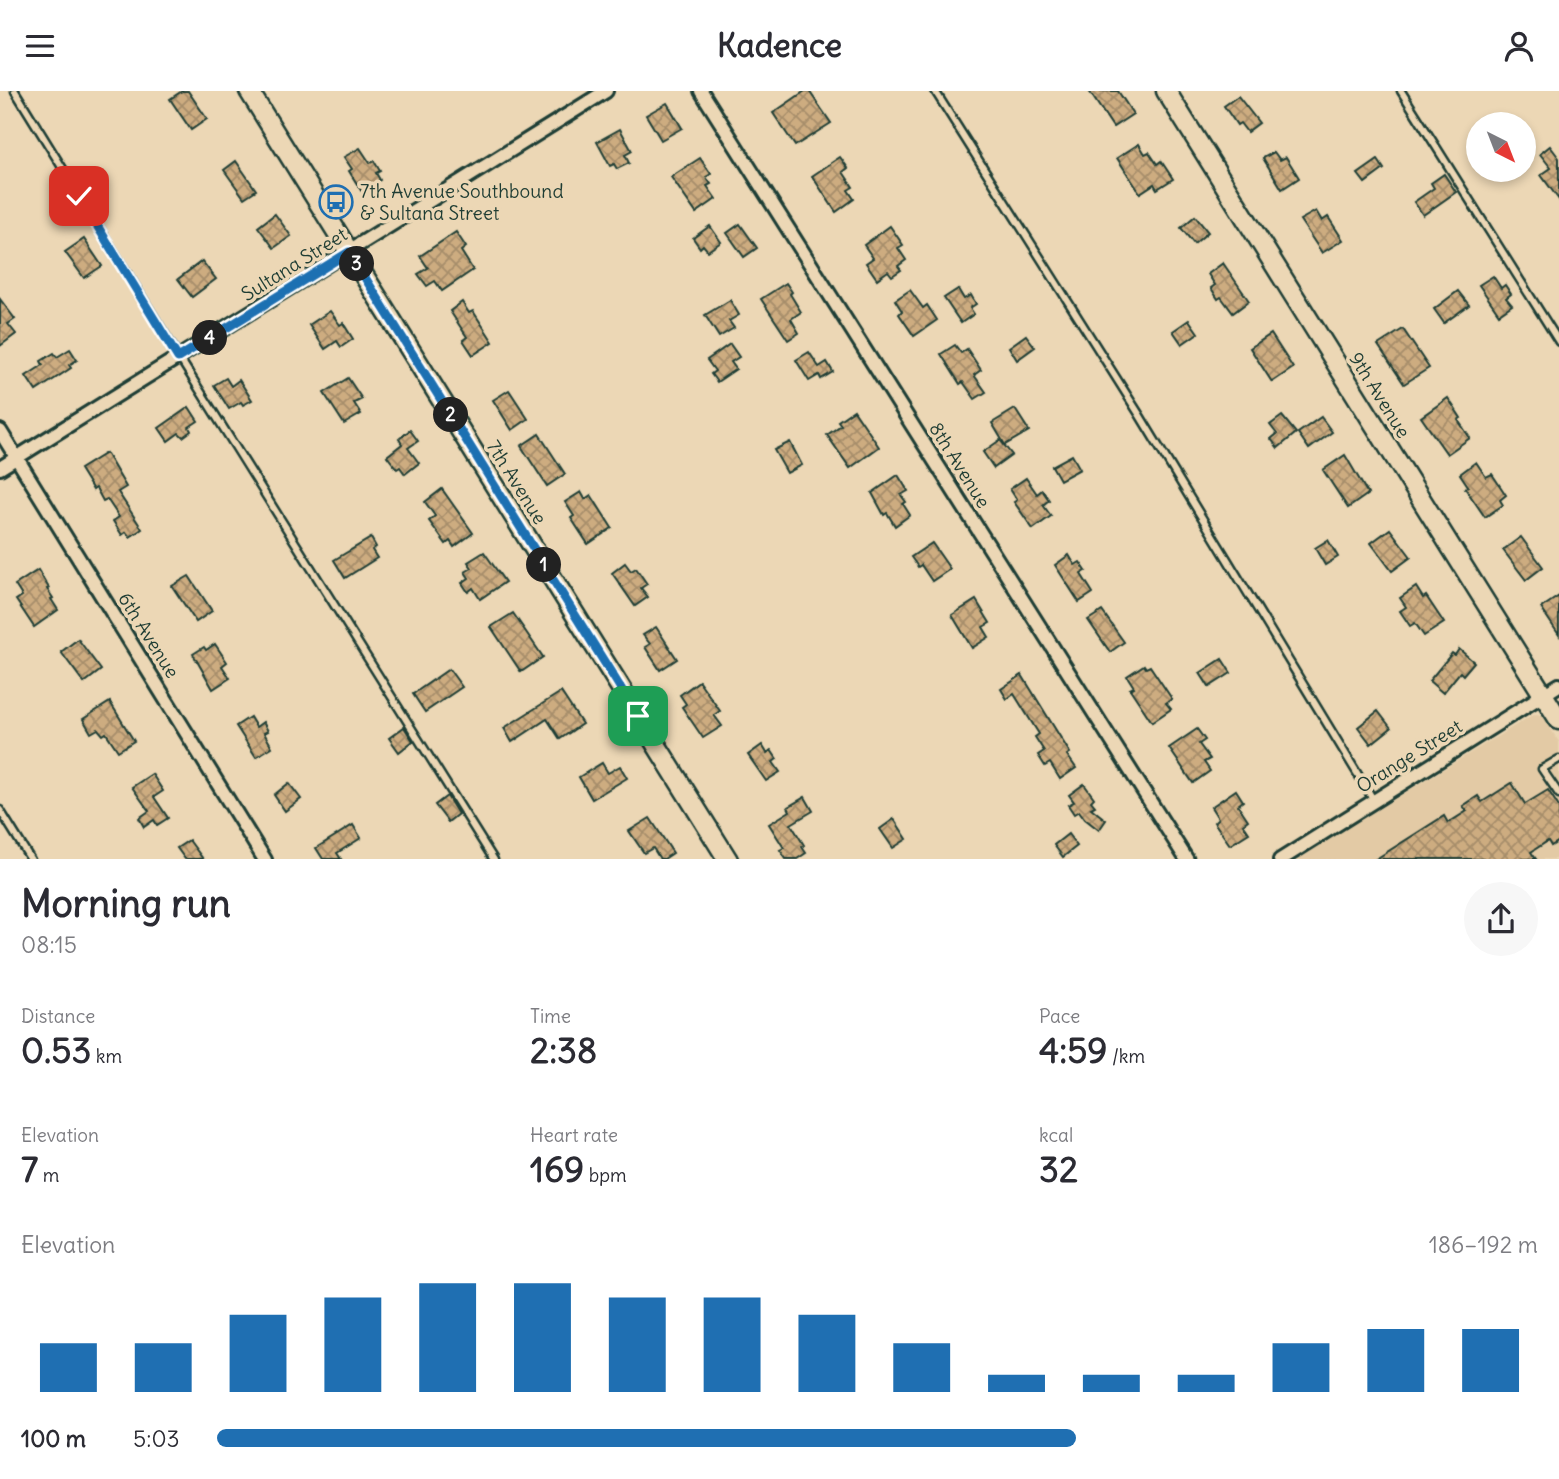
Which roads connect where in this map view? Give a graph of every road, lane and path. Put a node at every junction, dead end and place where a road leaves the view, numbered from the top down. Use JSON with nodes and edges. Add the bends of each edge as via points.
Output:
{"nodes":[{"id":1,"x":15,"y":91,"type":"edge"},
{"id":2,"x":249,"y":91,"type":"edge"},
{"id":3,"x":606,"y":91,"type":"edge"},
{"id":4,"x":701,"y":91,"type":"edge"},
{"id":5,"x":935,"y":91,"type":"edge"},
{"id":6,"x":1166,"y":91,"type":"edge"},
{"id":7,"x":1401,"y":91,"type":"edge"},
{"id":8,"x":349,"y":252,"type":"junction"},
{"id":9,"x":1559,"y":342,"type":"edge"},
{"id":10,"x":178,"y":358,"type":"junction"},
{"id":11,"x":0,"y":431,"type":"edge"},
{"id":12,"x":17,"y":457,"type":"junction"},
{"id":13,"x":0,"y":468,"type":"edge"},
{"id":14,"x":1559,"y":685,"type":"edge"},
{"id":15,"x":1543,"y":695,"type":"junction"},
{"id":16,"x":1559,"y":720,"type":"edge"},
{"id":17,"x":1559,"y":759,"type":"edge"},
{"id":18,"x":1559,"y":795,"type":"edge"},
{"id":19,"x":1374,"y":801,"type":"junction"},
{"id":20,"x":0,"y":810,"type":"edge"},
{"id":21,"x":31,"y":859,"type":"edge"},
{"id":22,"x":265,"y":859,"type":"edge"},
{"id":23,"x":494,"y":859,"type":"edge"},
{"id":24,"x":728,"y":859,"type":"edge"},
{"id":25,"x":1187,"y":859,"type":"edge"},
{"id":26,"x":1280,"y":859,"type":"edge"}],
"edges":[{"from":1,"to":10,"type":"lane"},
{"from":2,"to":8,"type":"street","name":"7th Avenue"},
{"from":3,"to":8,"type":"street","name":"Sultana Street"},
{"from":4,"to":25,"type":"street","name":"8th Avenue"},
{"from":5,"to":19,"type":"lane","via":[[1139,414]]},
{"from":6,"to":15,"type":"street","name":"9th Avenue"},
{"from":7,"to":9,"type":"lane"},
{"from":8,"to":10,"type":"street","name":"Sultana Street"},
{"from":8,"to":24,"type":"street","name":"7th Avenue"},
{"from":10,"to":12,"type":"street","name":"Sultana Street"},
{"from":10,"to":23,"type":"lane"},
{"from":11,"to":12,"type":"street","name":"6th Avenue"},
{"from":12,"to":13,"type":"street","name":"Sultana Street"},
{"from":12,"to":22,"type":"street","name":"6th Avenue"},
{"from":14,"to":15,"type":"street","name":"Orange Street"},
{"from":15,"to":16,"type":"street","name":"9th Avenue"},
{"from":15,"to":19,"type":"street","name":"Orange Street"},
{"from":17,"to":18,"type":"lane","via":[[1542,769]]},
{"from":19,"to":26,"type":"street","name":"Orange Street"},
{"from":20,"to":21,"type":"lane"}]}
